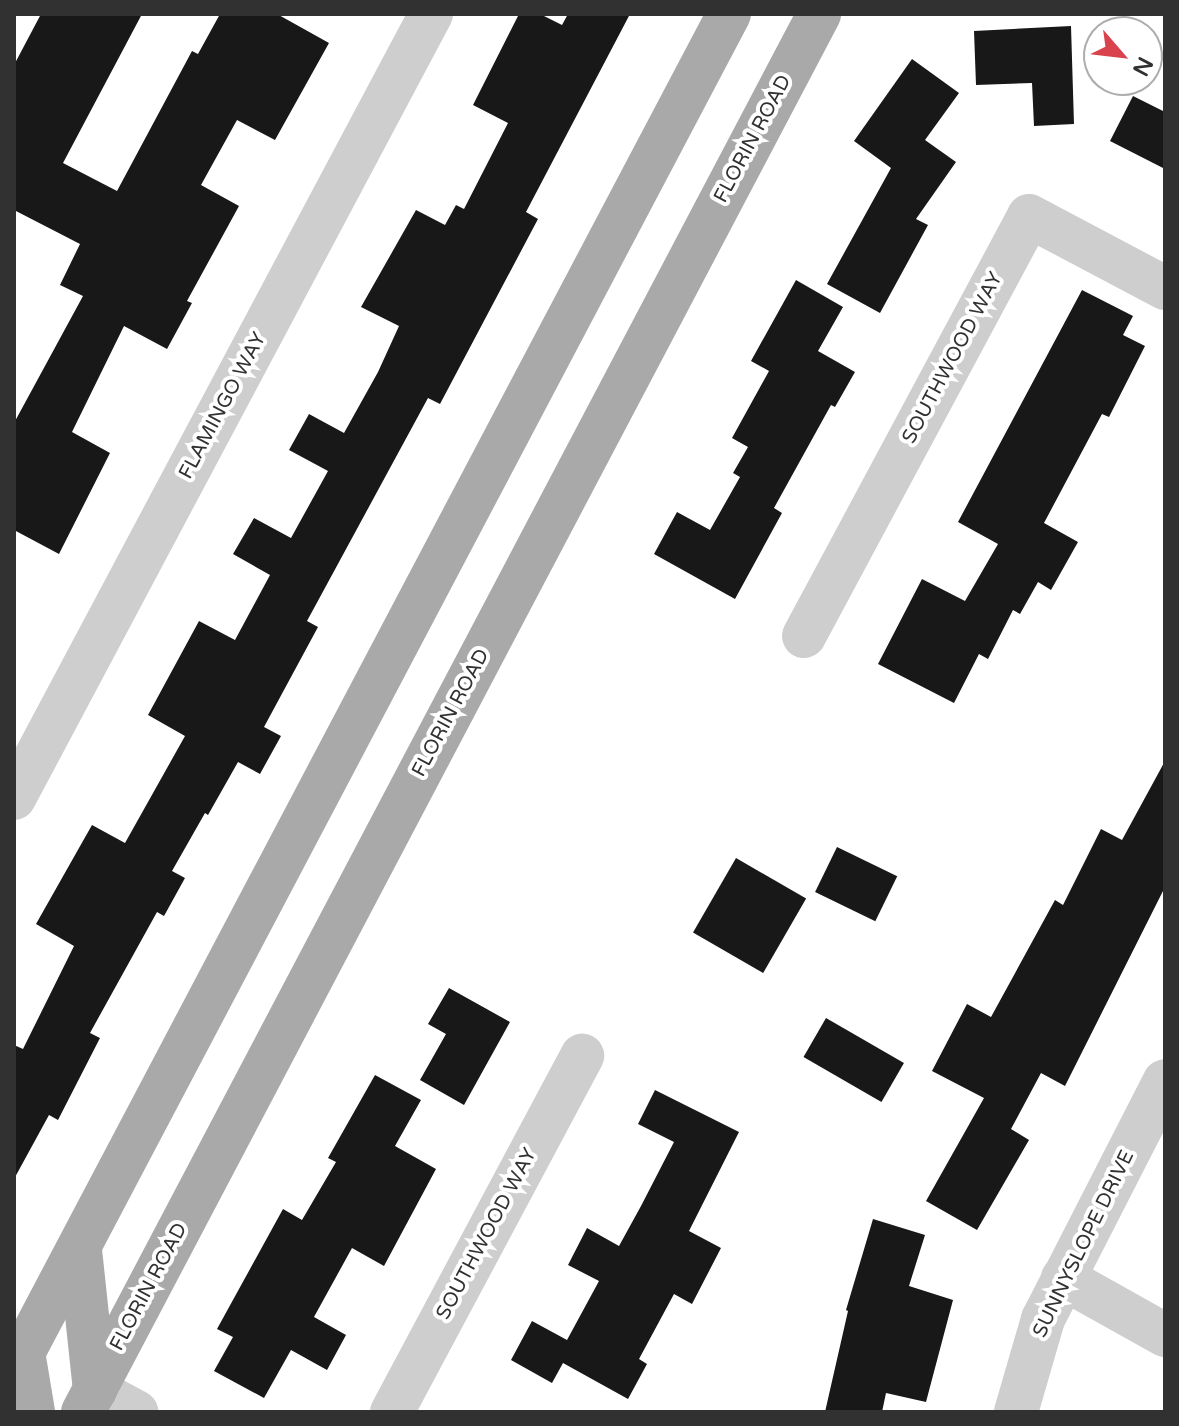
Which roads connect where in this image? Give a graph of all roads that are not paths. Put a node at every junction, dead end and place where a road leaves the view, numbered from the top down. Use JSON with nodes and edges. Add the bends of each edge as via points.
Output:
{"nodes":[{"id":1,"x":431,"y":14,"type":"edge"},
{"id":2,"x":729,"y":14,"type":"edge"},
{"id":3,"x":819,"y":14,"type":"edge"},
{"id":4,"x":1165,"y":288,"type":"edge"},
{"id":5,"x":804,"y":636,"type":"dead end"},
{"id":6,"x":14,"y":798,"type":"edge"},
{"id":7,"x":582,"y":1056,"type":"dead end"},
{"id":8,"x":1165,"y":1081,"type":"edge"},
{"id":9,"x":80,"y":1250,"type":"junction"},
{"id":10,"x":1063,"y":1278,"type":"junction"},
{"id":11,"x":1165,"y":1335,"type":"edge"},
{"id":12,"x":17,"y":1356,"type":"edge"},
{"id":13,"x":89,"y":1401,"type":"edge"},
{"id":14,"x":33,"y":1412,"type":"edge"},
{"id":15,"x":136,"y":1412,"type":"edge"},
{"id":16,"x":392,"y":1412,"type":"edge"},
{"id":17,"x":1016,"y":1412,"type":"edge"}],
"edges":[{"from":1,"to":6,"type":"street","name":"FLAMINGO WAY"},
{"from":2,"to":9,"type":"main road"},
{"from":3,"to":13,"type":"main road","name":"FLORIN ROAD"},
{"from":4,"to":5,"type":"street","name":"SOUTHWOOD WAY","via":[[1029,216]]},
{"from":7,"to":16,"type":"street","name":"SOUTHWOOD WAY"},
{"from":8,"to":10,"type":"street","name":"SUNNYSLOPE DRIVE"},
{"from":9,"to":12,"type":"main road"},
{"from":9,"to":13,"type":"main road"},
{"from":10,"to":11,"type":"street"},
{"from":10,"to":17,"type":"street","name":"SUNNYSLOPE DRIVE","via":[[1033,1347]]},
{"from":12,"to":14,"type":"main road"},
{"from":13,"to":15,"type":"street"}]}
